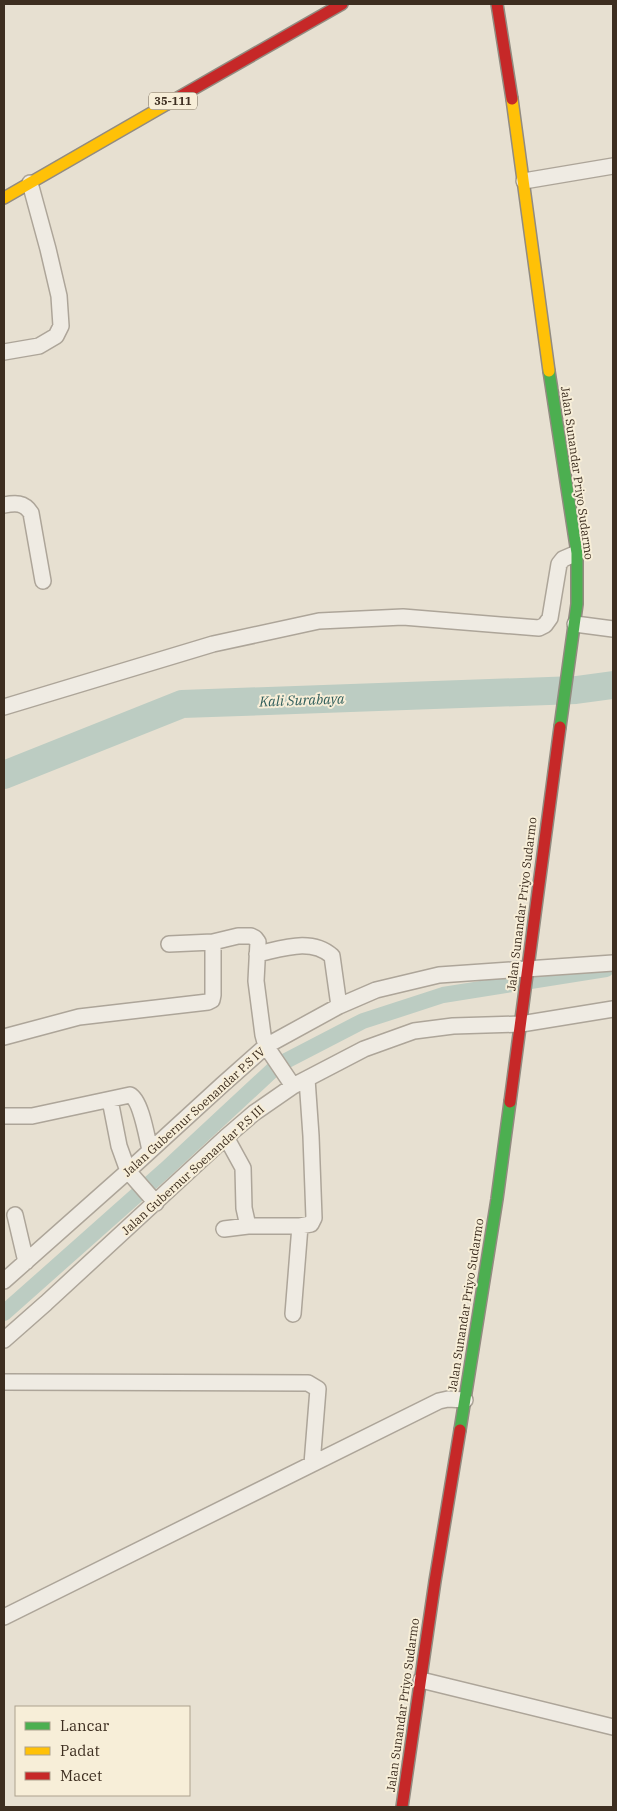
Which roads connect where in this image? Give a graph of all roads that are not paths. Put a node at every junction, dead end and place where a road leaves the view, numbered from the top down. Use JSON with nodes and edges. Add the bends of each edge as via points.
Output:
{"nodes":[{"id":1,"x":342,"y":4,"type":"edge"},
{"id":2,"x":497,"y":4,"type":"edge"},
{"id":3,"x":613,"y":166,"type":"edge"},
{"id":4,"x":524,"y":181,"type":"junction"},
{"id":5,"x":30,"y":183,"type":"junction"},
{"id":6,"x":4,"y":198,"type":"edge"},
{"id":7,"x":4,"y":352,"type":"edge"},
{"id":8,"x":4,"y":504,"type":"edge"},
{"id":9,"x":576,"y":553,"type":"junction"},
{"id":10,"x":43,"y":581,"type":"dead end"},
{"id":11,"x":575,"y":628,"type":"junction"},
{"id":12,"x":613,"y":629,"type":"edge"},
{"id":13,"x":4,"y":707,"type":"edge"},
{"id":14,"x":212,"y":942,"type":"junction"},
{"id":15,"x":168,"y":944,"type":"dead end"},
{"id":16,"x":257,"y":954,"type":"junction"},
{"id":17,"x":613,"y":963,"type":"edge"},
{"id":18,"x":528,"y":972,"type":"junction"},
{"id":19,"x":339,"y":1006,"type":"junction"},
{"id":20,"x":613,"y":1009,"type":"edge"},
{"id":21,"x":521,"y":1019,"type":"junction"},
{"id":22,"x":4,"y":1037,"type":"edge"},
{"id":23,"x":268,"y":1049,"type":"junction"},
{"id":24,"x":307,"y":1079,"type":"junction"},
{"id":25,"x":289,"y":1080,"type":"junction"},
{"id":26,"x":110,"y":1100,"type":"junction"},
{"id":27,"x":4,"y":1116,"type":"edge"},
{"id":28,"x":226,"y":1137,"type":"junction"},
{"id":29,"x":150,"y":1150,"type":"junction"},
{"id":30,"x":130,"y":1173,"type":"junction"},
{"id":31,"x":154,"y":1200,"type":"junction"},
{"id":32,"x":15,"y":1215,"type":"dead end"},
{"id":33,"x":248,"y":1226,"type":"junction"},
{"id":34,"x":300,"y":1226,"type":"junction"},
{"id":35,"x":224,"y":1229,"type":"dead end"},
{"id":36,"x":26,"y":1262,"type":"junction"},
{"id":37,"x":4,"y":1281,"type":"edge"},
{"id":38,"x":293,"y":1314,"type":"dead end"},
{"id":39,"x":4,"y":1340,"type":"edge"},
{"id":40,"x":4,"y":1382,"type":"edge"},
{"id":41,"x":465,"y":1400,"type":"junction"},
{"id":42,"x":312,"y":1464,"type":"junction"},
{"id":43,"x":4,"y":1617,"type":"edge"},
{"id":44,"x":421,"y":1680,"type":"junction"},
{"id":45,"x":613,"y":1727,"type":"edge"},
{"id":46,"x":402,"y":1807,"type":"edge"}],
"edges":[{"from":1,"to":5,"type":"main road","number":"35-111"},
{"from":2,"to":4,"type":"main road","name":"Jalan Sunandar Priyo Sudarmo"},
{"from":3,"to":4,"type":"street"},
{"from":4,"to":9,"type":"main road","name":"Jalan Sunandar Priyo Sudarmo"},
{"from":5,"to":6,"type":"main road","number":"35-111"},
{"from":5,"to":7,"type":"street","via":[[59,296],[61,326],[56,336],[38,346]]},
{"from":8,"to":10,"type":"street","via":[[19,503],[31,513]]},
{"from":9,"to":11,"type":"main road","name":"Jalan Sunandar Priyo Sudarmo"},
{"from":9,"to":13,"type":"street","via":[[563,558],[559,564],[550,618],[539,628],[403,617],[319,621],[213,644]]},
{"from":11,"to":12,"type":"street"},
{"from":11,"to":18,"type":"main road","name":"Jalan Sunandar Priyo Sudarmo"},
{"from":14,"to":15,"type":"street"},
{"from":14,"to":16,"type":"street","via":[[251,936],[258,942]]},
{"from":14,"to":22,"type":"street","via":[[213,995],[208,1002],[80,1017]]},
{"from":16,"to":19,"type":"street","via":[[305,945],[326,950],[332,956]]},
{"from":16,"to":23,"type":"street","via":[[256,981]]},
{"from":17,"to":18,"type":"street","name":"Jalan Gubernur Soenandar P.S IV"},
{"from":18,"to":19,"type":"street","name":"Jalan Gubernur Soenandar P.S IV","via":[[439,975],[376,990]]},
{"from":18,"to":21,"type":"main road","name":"Jalan Sunandar Priyo Sudarmo"},
{"from":19,"to":23,"type":"street","name":"Jalan Gubernur Soenandar P.S IV"},
{"from":20,"to":21,"type":"street","name":"Jalan Gubernur Soenandar P.S III"},
{"from":21,"to":24,"type":"street","name":"Jalan Gubernur Soenandar P.S III","via":[[414,1031],[364,1049]]},
{"from":21,"to":41,"type":"main road","name":"Jalan Sunandar Priyo Sudarmo"},
{"from":23,"to":25,"type":"street"},
{"from":23,"to":29,"type":"street","name":"Jalan Gubernur Soenandar P.S IV","via":[[222,1085]]},
{"from":24,"to":25,"type":"street","name":"Jalan Gubernur Soenandar P.S III"},
{"from":24,"to":34,"type":"street","via":[[314,1218],[311,1224]]},
{"from":25,"to":28,"type":"street","name":"Jalan Gubernur Soenandar P.S III"},
{"from":26,"to":27,"type":"street","via":[[32,1116]]},
{"from":26,"to":29,"type":"street","via":[[133,1096]]},
{"from":26,"to":30,"type":"street","via":[[119,1146]]},
{"from":28,"to":31,"type":"street","name":"Jalan Gubernur Soenandar P.S III"},
{"from":28,"to":33,"type":"street","via":[[243,1168]]},
{"from":29,"to":30,"type":"street","name":"Jalan Gubernur Soenandar P.S IV"},
{"from":30,"to":31,"type":"street"},
{"from":30,"to":36,"type":"street","name":"Jalan Gubernur Soenandar P.S IV"},
{"from":31,"to":39,"type":"street","name":"Jalan Gubernur Soenandar P.S III"},
{"from":32,"to":36,"type":"street"},
{"from":33,"to":34,"type":"street"},
{"from":33,"to":35,"type":"street"},
{"from":34,"to":38,"type":"street"},
{"from":36,"to":37,"type":"street","name":"Jalan Gubernur Soenandar P.S IV"},
{"from":40,"to":42,"type":"street","via":[[308,1383],[318,1389]]},
{"from":41,"to":42,"type":"street","via":[[439,1401]]},
{"from":41,"to":44,"type":"main road","name":"Jalan Sunandar Priyo Sudarmo"},
{"from":42,"to":43,"type":"street"},
{"from":44,"to":45,"type":"street"},
{"from":44,"to":46,"type":"main road","name":"Jalan Sunandar Priyo Sudarmo"}]}
